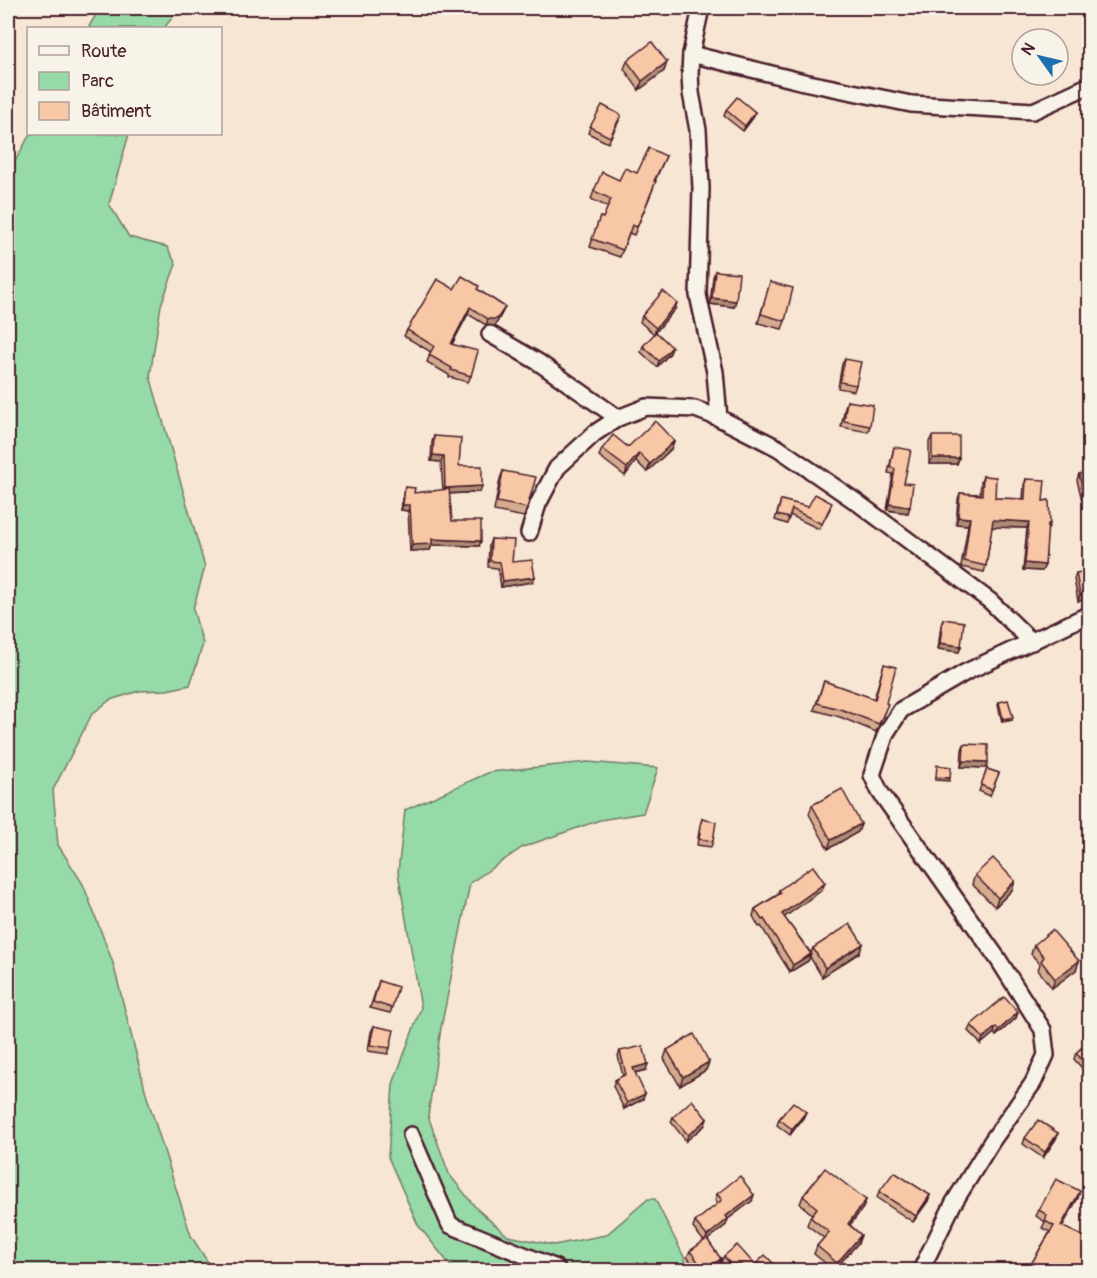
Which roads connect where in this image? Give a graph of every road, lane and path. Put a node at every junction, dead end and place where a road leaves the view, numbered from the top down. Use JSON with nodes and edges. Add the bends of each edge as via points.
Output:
{"nodes":[{"id":1,"x":701,"y":8,"type":"edge"},
{"id":2,"x":691,"y":54,"type":"junction"},
{"id":3,"x":1089,"y":85,"type":"edge"},
{"id":4,"x":490,"y":334,"type":"dead end"},
{"id":5,"x":618,"y":418,"type":"junction"},
{"id":6,"x":719,"y":418,"type":"junction"},
{"id":7,"x":529,"y":533,"type":"dead end"},
{"id":8,"x":1089,"y":614,"type":"edge"},
{"id":9,"x":1032,"y":642,"type":"junction"},
{"id":10,"x":411,"y":1135,"type":"dead end"},
{"id":11,"x":558,"y":1270,"type":"edge"},
{"id":12,"x":921,"y":1270,"type":"edge"}],
"edges":[{"from":1,"to":2,"type":"street"},
{"from":2,"to":3,"type":"street","via":[[911,104],[1033,111]]},
{"from":2,"to":6,"type":"street","via":[[701,188],[698,295],[715,372]]},
{"from":4,"to":5,"type":"street"},
{"from":5,"to":6,"type":"street","via":[[646,406],[695,410]]},
{"from":5,"to":7,"type":"street","via":[[557,468],[537,504]]},
{"from":6,"to":9,"type":"street","via":[[778,448],[858,503],[990,601]]},
{"from":8,"to":9,"type":"street"},
{"from":9,"to":12,"type":"street","via":[[966,672],[901,710],[886,733],[872,775],[1043,1030],[1046,1054],[1033,1083],[953,1204]]},
{"from":10,"to":11,"type":"street","via":[[450,1225]]}]}
